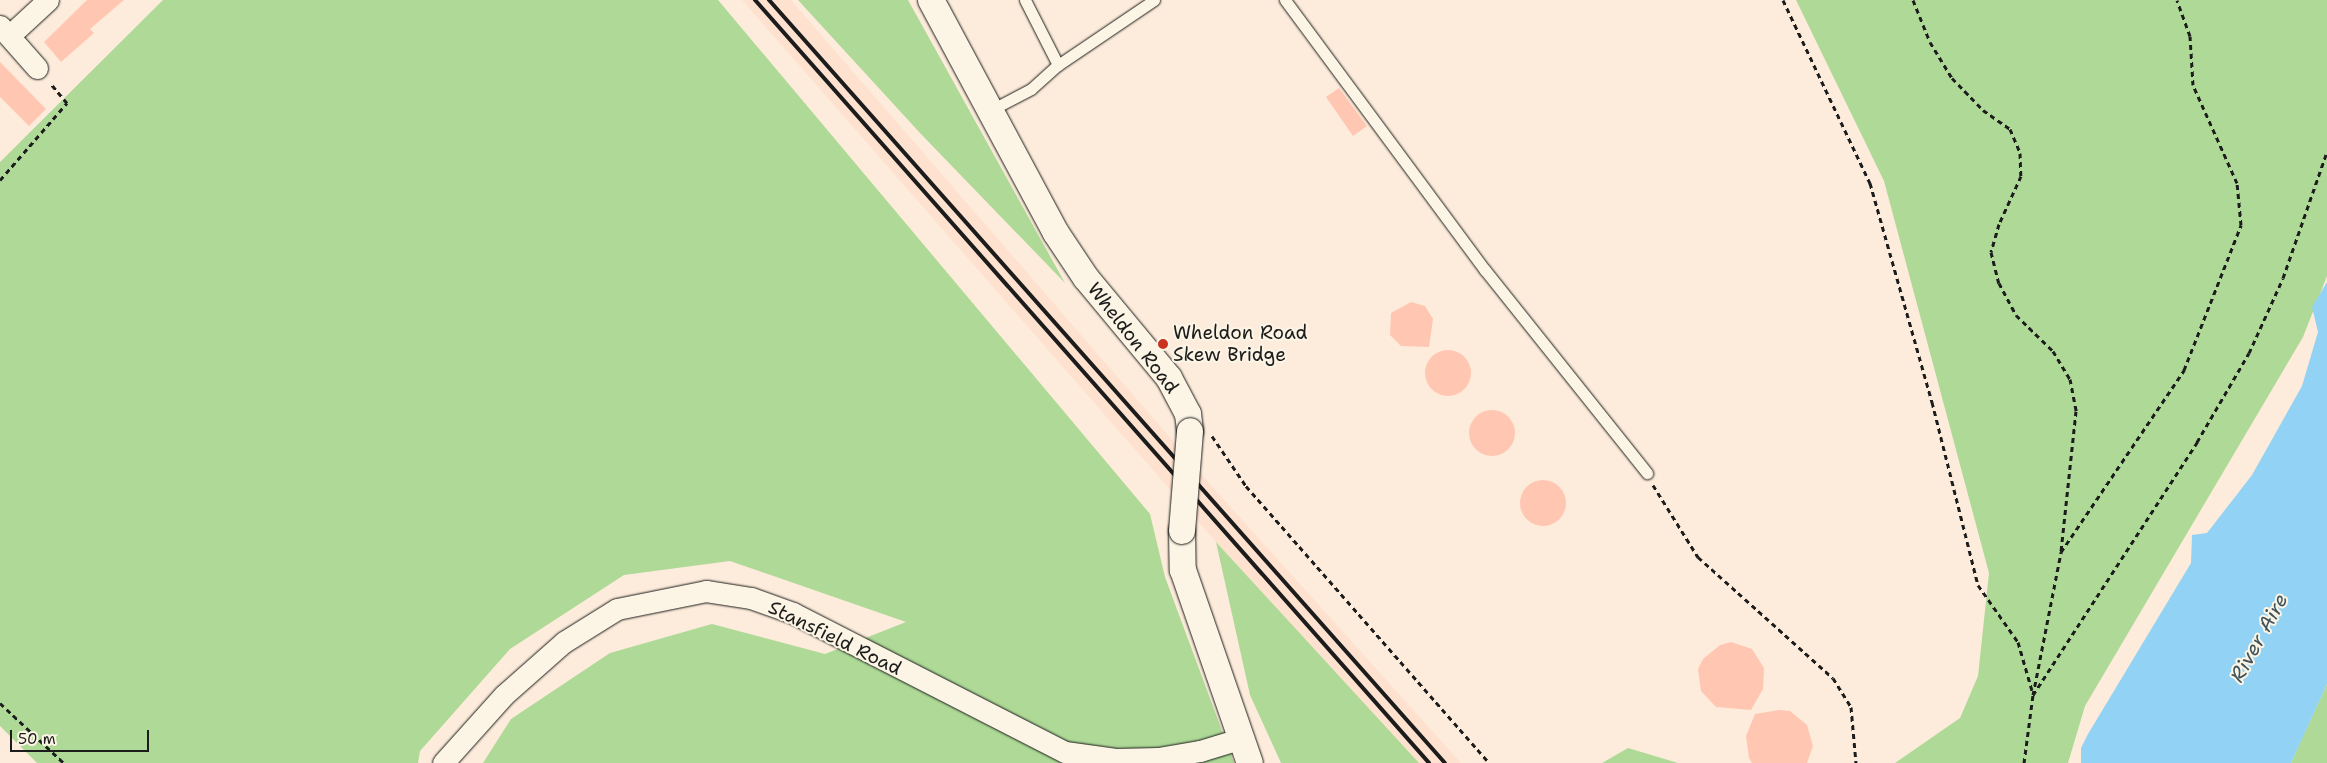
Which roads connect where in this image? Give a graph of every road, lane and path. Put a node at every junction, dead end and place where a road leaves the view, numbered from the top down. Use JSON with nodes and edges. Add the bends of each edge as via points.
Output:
{"nodes":[{"id":1,"x":48,"y":0,"type":"edge"},
{"id":2,"x":931,"y":0,"type":"edge"},
{"id":3,"x":1024,"y":0,"type":"edge"},
{"id":4,"x":1154,"y":0,"type":"edge"},
{"id":5,"x":1285,"y":0,"type":"edge"},
{"id":6,"x":1783,"y":0,"type":"edge"},
{"id":7,"x":1913,"y":0,"type":"edge"},
{"id":8,"x":2177,"y":0,"type":"edge"},
{"id":9,"x":4,"y":31,"type":"edge"},
{"id":10,"x":1058,"y":65,"type":"junction"},
{"id":11,"x":36,"y":68,"type":"joint"},
{"id":12,"x":991,"y":110,"type":"junction"},
{"id":13,"x":2327,"y":152,"type":"edge"},
{"id":14,"x":0,"y":180,"type":"edge"},
{"id":15,"x":1200,"y":431,"type":"junction"},
{"id":16,"x":1647,"y":473,"type":"joint"},
{"id":17,"x":2061,"y":552,"type":"junction"},
{"id":18,"x":2033,"y":695,"type":"junction"},
{"id":19,"x":0,"y":703,"type":"edge"},
{"id":20,"x":1239,"y":739,"type":"junction"},
{"id":21,"x":64,"y":763,"type":"edge"},
{"id":22,"x":443,"y":763,"type":"edge"},
{"id":23,"x":1250,"y":763,"type":"edge"},
{"id":24,"x":1489,"y":763,"type":"edge"},
{"id":25,"x":1856,"y":763,"type":"edge"},
{"id":26,"x":2024,"y":763,"type":"edge"}],
"edges":[{"from":1,"to":9,"type":"street"},
{"from":2,"to":12,"type":"street","name":"Wheldon Road"},
{"from":3,"to":10,"type":"lane"},
{"from":4,"to":10,"type":"lane"},
{"from":5,"to":16,"type":"lane","via":[[1486,270]]},
{"from":6,"to":18,"type":"path","via":[[1870,183],[1932,402],[1978,585],[2018,642]]},
{"from":7,"to":17,"type":"path","via":[[1930,42],[1952,78],[1983,110],[2010,129],[2020,153],[2022,176],[1991,252],[1999,283],[2016,315],[2053,351],[2070,379],[2076,411]]},
{"from":8,"to":17,"type":"path","via":[[2190,36],[2193,85],[2237,183],[2241,225],[2184,370]]},
{"from":9,"to":11,"type":"street"},
{"from":10,"to":12,"type":"lane","via":[[1031,89]]},
{"from":11,"to":14,"type":"path","via":[[67,103]]},
{"from":12,"to":15,"type":"street","name":"Wheldon Road","via":[[1064,247],[1169,378]]},
{"from":13,"to":18,"type":"path","via":[[2283,278],[2249,353],[2197,442]]},
{"from":15,"to":20,"type":"street","name":"Wheldon Road","bridge":true,"via":[[1182,531],[1183,570]]},
{"from":15,"to":24,"type":"path"},
{"from":16,"to":25,"type":"path","via":[[1698,557],[1833,678],[1851,707]]},
{"from":17,"to":18,"type":"path"},
{"from":18,"to":26,"type":"path"},
{"from":19,"to":21,"type":"path"},
{"from":20,"to":22,"type":"street","name":"Stansfield Road","via":[[1200,751],[1158,758],[1116,759],[1065,752],[792,613],[751,598],[706,591],[617,609],[564,642],[504,695]]},
{"from":20,"to":23,"type":"street","name":"Wheldon Road"}]}
